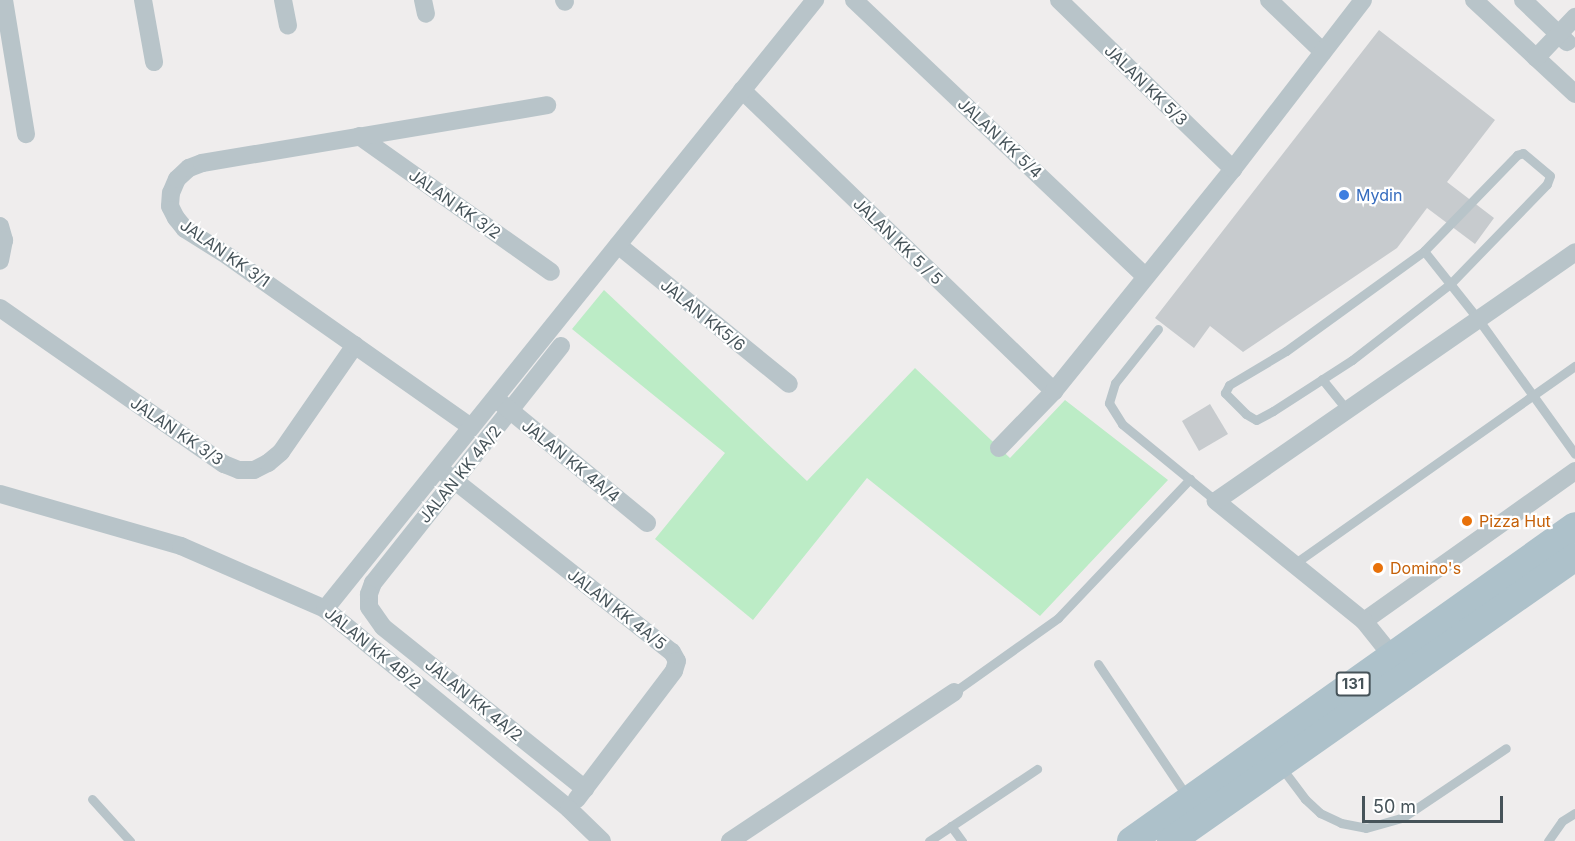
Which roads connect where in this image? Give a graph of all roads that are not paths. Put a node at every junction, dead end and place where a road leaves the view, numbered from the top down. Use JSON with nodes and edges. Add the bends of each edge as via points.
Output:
{"nodes":[{"id":1,"x":4,"y":0,"type":"edge"},
{"id":2,"x":143,"y":0,"type":"edge"},
{"id":3,"x":283,"y":0,"type":"edge"},
{"id":4,"x":815,"y":0,"type":"edge"},
{"id":5,"x":854,"y":0,"type":"edge"},
{"id":6,"x":1059,"y":0,"type":"edge"},
{"id":7,"x":1269,"y":0,"type":"edge"},
{"id":8,"x":1363,"y":0,"type":"edge"},
{"id":9,"x":1474,"y":0,"type":"edge"},
{"id":10,"x":1523,"y":0,"type":"edge"},
{"id":11,"x":1575,"y":17,"type":"edge"},
{"id":12,"x":288,"y":26,"type":"dead end"},
{"id":13,"x":1569,"y":40,"type":"edge"},
{"id":14,"x":1323,"y":52,"type":"junction"},
{"id":15,"x":154,"y":62,"type":"dead end"},
{"id":16,"x":1540,"y":62,"type":"junction"},
{"id":17,"x":742,"y":90,"type":"junction"},
{"id":18,"x":1575,"y":94,"type":"edge"},
{"id":19,"x":547,"y":105,"type":"dead end"},
{"id":20,"x":26,"y":134,"type":"dead end"},
{"id":21,"x":359,"y":136,"type":"junction"},
{"id":22,"x":1233,"y":169,"type":"junction"},
{"id":23,"x":0,"y":225,"type":"edge"},
{"id":24,"x":618,"y":245,"type":"junction"},
{"id":25,"x":1424,"y":250,"type":"junction"},
{"id":26,"x":1575,"y":252,"type":"edge"},
{"id":27,"x":0,"y":261,"type":"edge"},
{"id":28,"x":551,"y":272,"type":"dead end"},
{"id":29,"x":1146,"y":277,"type":"junction"},
{"id":30,"x":1450,"y":284,"type":"junction"},
{"id":31,"x":0,"y":308,"type":"edge"},
{"id":32,"x":1478,"y":319,"type":"junction"},
{"id":33,"x":1158,"y":328,"type":"dead end"},
{"id":34,"x":356,"y":345,"type":"junction"},
{"id":35,"x":561,"y":346,"type":"dead end"},
{"id":36,"x":1575,"y":366,"type":"edge"},
{"id":37,"x":1322,"y":379,"type":"junction"},
{"id":38,"x":789,"y":384,"type":"dead end"},
{"id":39,"x":1054,"y":391,"type":"junction"},
{"id":40,"x":1533,"y":395,"type":"junction"},
{"id":41,"x":495,"y":398,"type":"junction"},
{"id":42,"x":1347,"y":410,"type":"junction"},
{"id":43,"x":510,"y":411,"type":"junction"},
{"id":44,"x":471,"y":427,"type":"junction"},
{"id":45,"x":999,"y":448,"type":"dead end"},
{"id":46,"x":1575,"y":454,"type":"edge"},
{"id":47,"x":438,"y":468,"type":"junction"},
{"id":48,"x":1575,"y":471,"type":"edge"},
{"id":49,"x":1190,"y":479,"type":"junction"},
{"id":50,"x":454,"y":481,"type":"junction"},
{"id":51,"x":0,"y":495,"type":"edge"},
{"id":52,"x":1216,"y":501,"type":"junction"},
{"id":53,"x":647,"y":524,"type":"dead end"},
{"id":54,"x":1575,"y":526,"type":"edge"},
{"id":55,"x":1575,"y":557,"type":"edge"},
{"id":56,"x":1294,"y":564,"type":"junction"},
{"id":57,"x":369,"y":607,"type":"junction"},
{"id":58,"x":331,"y":613,"type":"junction"},
{"id":59,"x":1364,"y":621,"type":"junction"},
{"id":60,"x":1392,"y":656,"type":"junction"},
{"id":61,"x":1098,"y":664,"type":"dead end"},
{"id":62,"x":954,"y":692,"type":"joint"},
{"id":63,"x":1506,"y":748,"type":"dead end"},
{"id":64,"x":1279,"y":765,"type":"junction"},
{"id":65,"x":1037,"y":769,"type":"dead end"},
{"id":66,"x":585,"y":789,"type":"junction"},
{"id":67,"x":92,"y":800,"type":"dead end"},
{"id":68,"x":1189,"y":800,"type":"junction"},
{"id":69,"x":569,"y":809,"type":"junction"},
{"id":70,"x":1575,"y":813,"type":"edge"},
{"id":71,"x":951,"y":826,"type":"junction"},
{"id":72,"x":130,"y":841,"type":"edge"},
{"id":73,"x":602,"y":841,"type":"edge"},
{"id":74,"x":730,"y":841,"type":"edge"},
{"id":75,"x":929,"y":841,"type":"edge"},
{"id":76,"x":962,"y":841,"type":"edge"},
{"id":77,"x":1131,"y":841,"type":"edge"},
{"id":78,"x":1171,"y":841,"type":"edge"},
{"id":79,"x":1548,"y":841,"type":"edge"}],
"edges":[{"from":1,"to":20,"type":"street"},
{"from":2,"to":15,"type":"street"},
{"from":3,"to":12,"type":"street"},
{"from":4,"to":17,"type":"street"},
{"from":5,"to":29,"type":"street","name":"JALAN KK 5/4"},
{"from":6,"to":22,"type":"street","name":"JALAN KK 5/3"},
{"from":7,"to":14,"type":"street"},
{"from":8,"to":14,"type":"street"},
{"from":9,"to":16,"type":"street"},
{"from":10,"to":13,"type":"street"},
{"from":11,"to":13,"type":"street"},
{"from":13,"to":16,"type":"street"},
{"from":14,"to":22,"type":"street"},
{"from":16,"to":18,"type":"street"},
{"from":17,"to":24,"type":"street"},
{"from":17,"to":39,"type":"street","name":"JALAN KK 5 / 5"},
{"from":19,"to":21,"type":"street","name":"JALAN KK 3/1"},
{"from":21,"to":28,"type":"street","name":"JALAN KK 3/2"},
{"from":21,"to":34,"type":"street","name":"JALAN KK 3/1","via":[[202,163],[177,179],[170,206],[185,229]]},
{"from":22,"to":29,"type":"street"},
{"from":23,"to":27,"type":"street","via":[[4,240]]},
{"from":24,"to":38,"type":"street","name":"JALAN KK5/6"},
{"from":24,"to":41,"type":"street"},
{"from":25,"to":30,"type":"lane"},
{"from":25,"to":30,"type":"lane","via":[[1517,154],[1523,153],[1550,176],[1547,184]]},
{"from":25,"to":37,"type":"lane","via":[[1286,351],[1229,385],[1225,393],[1256,420]]},
{"from":26,"to":32,"type":"street"},
{"from":29,"to":39,"type":"street"},
{"from":30,"to":32,"type":"lane"},
{"from":30,"to":37,"type":"lane"},
{"from":31,"to":34,"type":"street","name":"JALAN KK 3/3","via":[[214,457],[239,470],[254,470],[281,452]]},
{"from":32,"to":40,"type":"lane"},
{"from":32,"to":42,"type":"street"},
{"from":33,"to":49,"type":"lane","via":[[1115,383],[1109,403],[1122,424]]},
{"from":34,"to":44,"type":"street","name":"JALAN KK 3/1"},
{"from":35,"to":43,"type":"street","name":"JALAN KK 4A/2"},
{"from":36,"to":40,"type":"lane"},
{"from":37,"to":42,"type":"lane"},
{"from":39,"to":45,"type":"street"},
{"from":40,"to":46,"type":"lane"},
{"from":40,"to":56,"type":"lane"},
{"from":41,"to":43,"type":"street","name":"JALAN KK 4A/4"},
{"from":41,"to":44,"type":"street"},
{"from":42,"to":52,"type":"street"},
{"from":43,"to":50,"type":"street","name":"JALAN KK 4A/2"},
{"from":43,"to":53,"type":"street","name":"JALAN KK 4A/4"},
{"from":44,"to":47,"type":"street"},
{"from":47,"to":50,"type":"street","name":"JALAN KK 4A/5"},
{"from":47,"to":58,"type":"street"},
{"from":48,"to":59,"type":"street"},
{"from":49,"to":52,"type":"lane"},
{"from":49,"to":62,"type":"lane","via":[[1058,618]]},
{"from":50,"to":57,"type":"street","name":"JALAN KK 4A/2","via":[[373,583]]},
{"from":50,"to":66,"type":"street","name":"JALAN KK 4A/5","via":[[675,656],[674,671]]},
{"from":51,"to":58,"type":"street","name":"JALAN KK 4B/2","via":[[181,546]]},
{"from":52,"to":56,"type":"street"},
{"from":54,"to":60,"type":"main road","number":"131"},
{"from":55,"to":64,"type":"main road","number":"131"},
{"from":56,"to":59,"type":"street"},
{"from":57,"to":58,"type":"street"},
{"from":57,"to":66,"type":"street","name":"JALAN KK 4A/2","via":[[383,627]]},
{"from":58,"to":69,"type":"street","name":"JALAN KK 4B/2"},
{"from":59,"to":60,"type":"street"},
{"from":60,"to":68,"type":"main road","number":"131"},
{"from":61,"to":68,"type":"lane"},
{"from":62,"to":74,"type":"street"},
{"from":63,"to":64,"type":"lane","via":[[1402,818],[1366,828],[1320,813]]},
{"from":64,"to":78,"type":"main road","number":"131"},
{"from":65,"to":71,"type":"lane"},
{"from":66,"to":69,"type":"street","name":"JALAN KK 4A/5"},
{"from":67,"to":72,"type":"lane"},
{"from":68,"to":77,"type":"main road","number":"131"},
{"from":69,"to":73,"type":"street","name":"JALAN KK 4B/2"},
{"from":70,"to":79,"type":"lane","via":[[1562,821]]},
{"from":71,"to":75,"type":"lane"},
{"from":71,"to":76,"type":"lane"}]}
